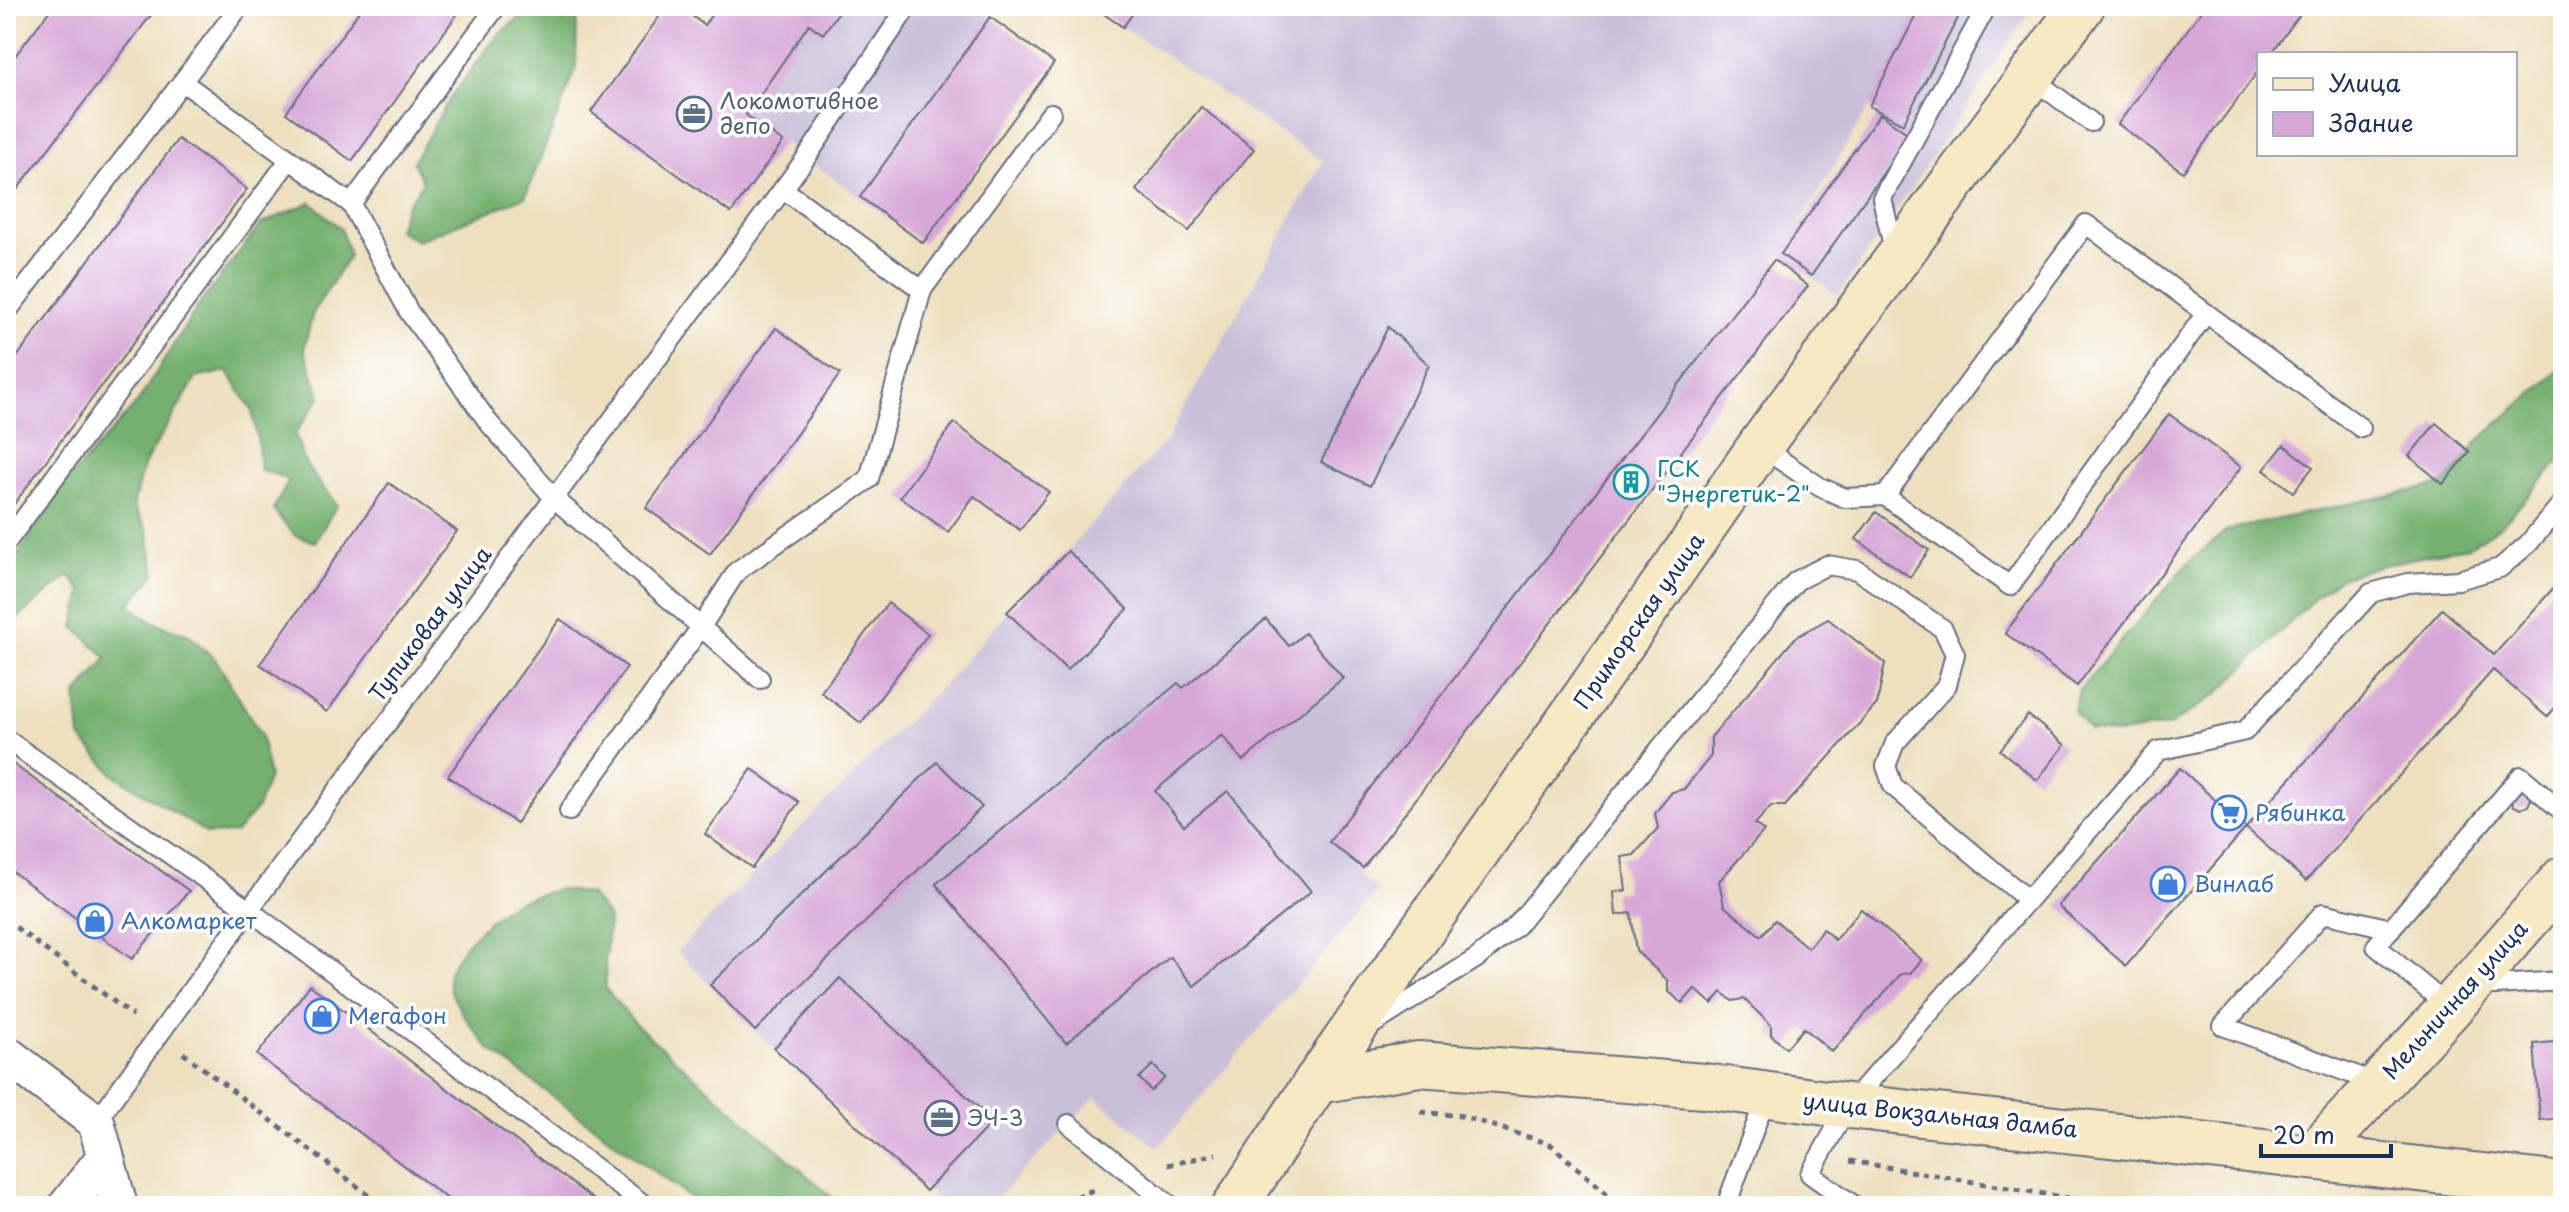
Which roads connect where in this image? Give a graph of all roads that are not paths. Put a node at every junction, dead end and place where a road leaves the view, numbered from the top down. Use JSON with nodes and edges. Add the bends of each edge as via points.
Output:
{"nodes":[{"id":1,"x":240,"y":6,"type":"edge"},
{"id":2,"x":497,"y":6,"type":"edge"},
{"id":3,"x":908,"y":6,"type":"edge"},
{"id":4,"x":1987,"y":6,"type":"edge"},
{"id":5,"x":2082,"y":6,"type":"edge"},
{"id":6,"x":2030,"y":77,"type":"junction"},
{"id":7,"x":184,"y":83,"type":"junction"},
{"id":8,"x":1051,"y":113,"type":"dead end"},
{"id":9,"x":2091,"y":122,"type":"dead end"},
{"id":10,"x":289,"y":160,"type":"junction"},
{"id":11,"x":783,"y":189,"type":"junction"},
{"id":12,"x":351,"y":204,"type":"junction"},
{"id":13,"x":1897,"y":260,"type":"junction"},
{"id":14,"x":922,"y":290,"type":"junction"},
{"id":15,"x":6,"y":313,"type":"edge"},
{"id":16,"x":2206,"y":313,"type":"junction"},
{"id":17,"x":2361,"y":428,"type":"dead end"},
{"id":18,"x":1760,"y":446,"type":"junction"},
{"id":19,"x":1885,"y":496,"type":"junction"},
{"id":20,"x":554,"y":498,"type":"junction"},
{"id":21,"x":2563,"y":502,"type":"edge"},
{"id":22,"x":6,"y":543,"type":"edge"},
{"id":23,"x":701,"y":627,"type":"junction"},
{"id":24,"x":760,"y":679,"type":"dead end"},
{"id":25,"x":6,"y":739,"type":"edge"},
{"id":26,"x":569,"y":811,"type":"dead end"},
{"id":27,"x":2563,"y":812,"type":"edge"},
{"id":28,"x":2563,"y":879,"type":"edge"},
{"id":29,"x":2028,"y":900,"type":"junction"},
{"id":30,"x":249,"y":910,"type":"junction"},
{"id":31,"x":2391,"y":929,"type":"junction"},
{"id":32,"x":2563,"y":981,"type":"edge"},
{"id":33,"x":2459,"y":997,"type":"junction"},
{"id":34,"x":1346,"y":1041,"type":"junction"},
{"id":35,"x":6,"y":1054,"type":"edge"},
{"id":36,"x":1317,"y":1081,"type":"junction"},
{"id":37,"x":2379,"y":1084,"type":"junction"},
{"id":38,"x":1767,"y":1094,"type":"junction"},
{"id":39,"x":1848,"y":1106,"type":"junction"},
{"id":40,"x":96,"y":1122,"type":"junction"},
{"id":41,"x":1069,"y":1124,"type":"dead end"},
{"id":42,"x":2313,"y":1156,"type":"junction"},
{"id":43,"x":105,"y":1157,"type":"junction"},
{"id":44,"x":2563,"y":1185,"type":"edge"},
{"id":45,"x":1724,"y":1205,"type":"edge"},
{"id":46,"x":67,"y":1206,"type":"edge"},
{"id":47,"x":119,"y":1206,"type":"edge"},
{"id":48,"x":646,"y":1206,"type":"edge"},
{"id":49,"x":1171,"y":1206,"type":"edge"},
{"id":50,"x":1235,"y":1206,"type":"edge"},
{"id":51,"x":1855,"y":1206,"type":"edge"}],
"edges":[{"from":1,"to":7,"type":"lane"},
{"from":2,"to":12,"type":"lane"},
{"from":3,"to":11,"type":"lane","name":"Тупиковая улица"},
{"from":4,"to":13,"type":"lane","via":[[1882,198]]},
{"from":5,"to":6,"type":"main road","name":"Приморская улица"},
{"from":6,"to":9,"type":"lane"},
{"from":6,"to":13,"type":"main road","name":"Приморская улица"},
{"from":7,"to":10,"type":"lane"},
{"from":7,"to":15,"type":"lane"},
{"from":8,"to":14,"type":"lane"},
{"from":10,"to":12,"type":"lane"},
{"from":10,"to":22,"type":"lane"},
{"from":11,"to":14,"type":"lane"},
{"from":11,"to":20,"type":"lane","name":"Тупиковая улица"},
{"from":12,"to":20,"type":"lane","via":[[409,312],[489,423]]},
{"from":13,"to":18,"type":"main road","name":"Приморская улица"},
{"from":14,"to":23,"type":"lane","via":[[869,479],[737,571]]},
{"from":16,"to":17,"type":"lane"},
{"from":16,"to":19,"type":"lane","via":[[2086,224]]},
{"from":16,"to":19,"type":"lane","via":[[2010,586]]},
{"from":18,"to":19,"type":"lane","via":[[1845,498]]},
{"from":18,"to":34,"type":"main road","name":"Приморская улица"},
{"from":20,"to":23,"type":"lane"},
{"from":20,"to":30,"type":"lane","name":"Тупиковая улица"},
{"from":21,"to":29,"type":"lane","via":[[2500,568],[2371,593],[2245,731],[2158,751]]},
{"from":23,"to":24,"type":"lane"},
{"from":23,"to":26,"type":"lane"},
{"from":25,"to":30,"type":"lane"},
{"from":27,"to":31,"type":"lane","via":[[2521,776]]},
{"from":28,"to":33,"type":"main road","name":"Мельничная улица"},
{"from":29,"to":34,"type":"lane","via":[[1893,786],[1886,766],[1895,743],[1947,685],[1955,654],[1943,629],[1857,570],[1827,565],[1796,581],[1516,926],[1477,958]]},
{"from":29,"to":39,"type":"lane"},
{"from":30,"to":40,"type":"lane","name":"Тупиковая улица"},
{"from":30,"to":48,"type":"lane"},
{"from":31,"to":33,"type":"lane","via":[[2376,946]]},
{"from":31,"to":37,"type":"lane","via":[[2323,913],[2223,1026]]},
{"from":32,"to":33,"type":"lane"},
{"from":33,"to":37,"type":"main road","name":"Мельничная улица"},
{"from":34,"to":36,"type":"main road","name":"Приморская улица"},
{"from":35,"to":40,"type":"street"},
{"from":36,"to":38,"type":"main road","name":"улица Вокзальная дамба","via":[[1419,1064]]},
{"from":36,"to":50,"type":"main road","name":"Приморская улица"},
{"from":37,"to":42,"type":"main road","name":"Мельничная улица"},
{"from":38,"to":39,"type":"main road","name":"улица Вокзальная дамба"},
{"from":38,"to":45,"type":"lane"},
{"from":39,"to":42,"type":"main road","name":"улица Вокзальная дамба"},
{"from":39,"to":51,"type":"lane","via":[[1810,1174]]},
{"from":40,"to":43,"type":"street"},
{"from":41,"to":49,"type":"lane"},
{"from":42,"to":44,"type":"main road","name":"улица Вокзальная дамба"},
{"from":43,"to":46,"type":"street"},
{"from":43,"to":47,"type":"street"}]}
